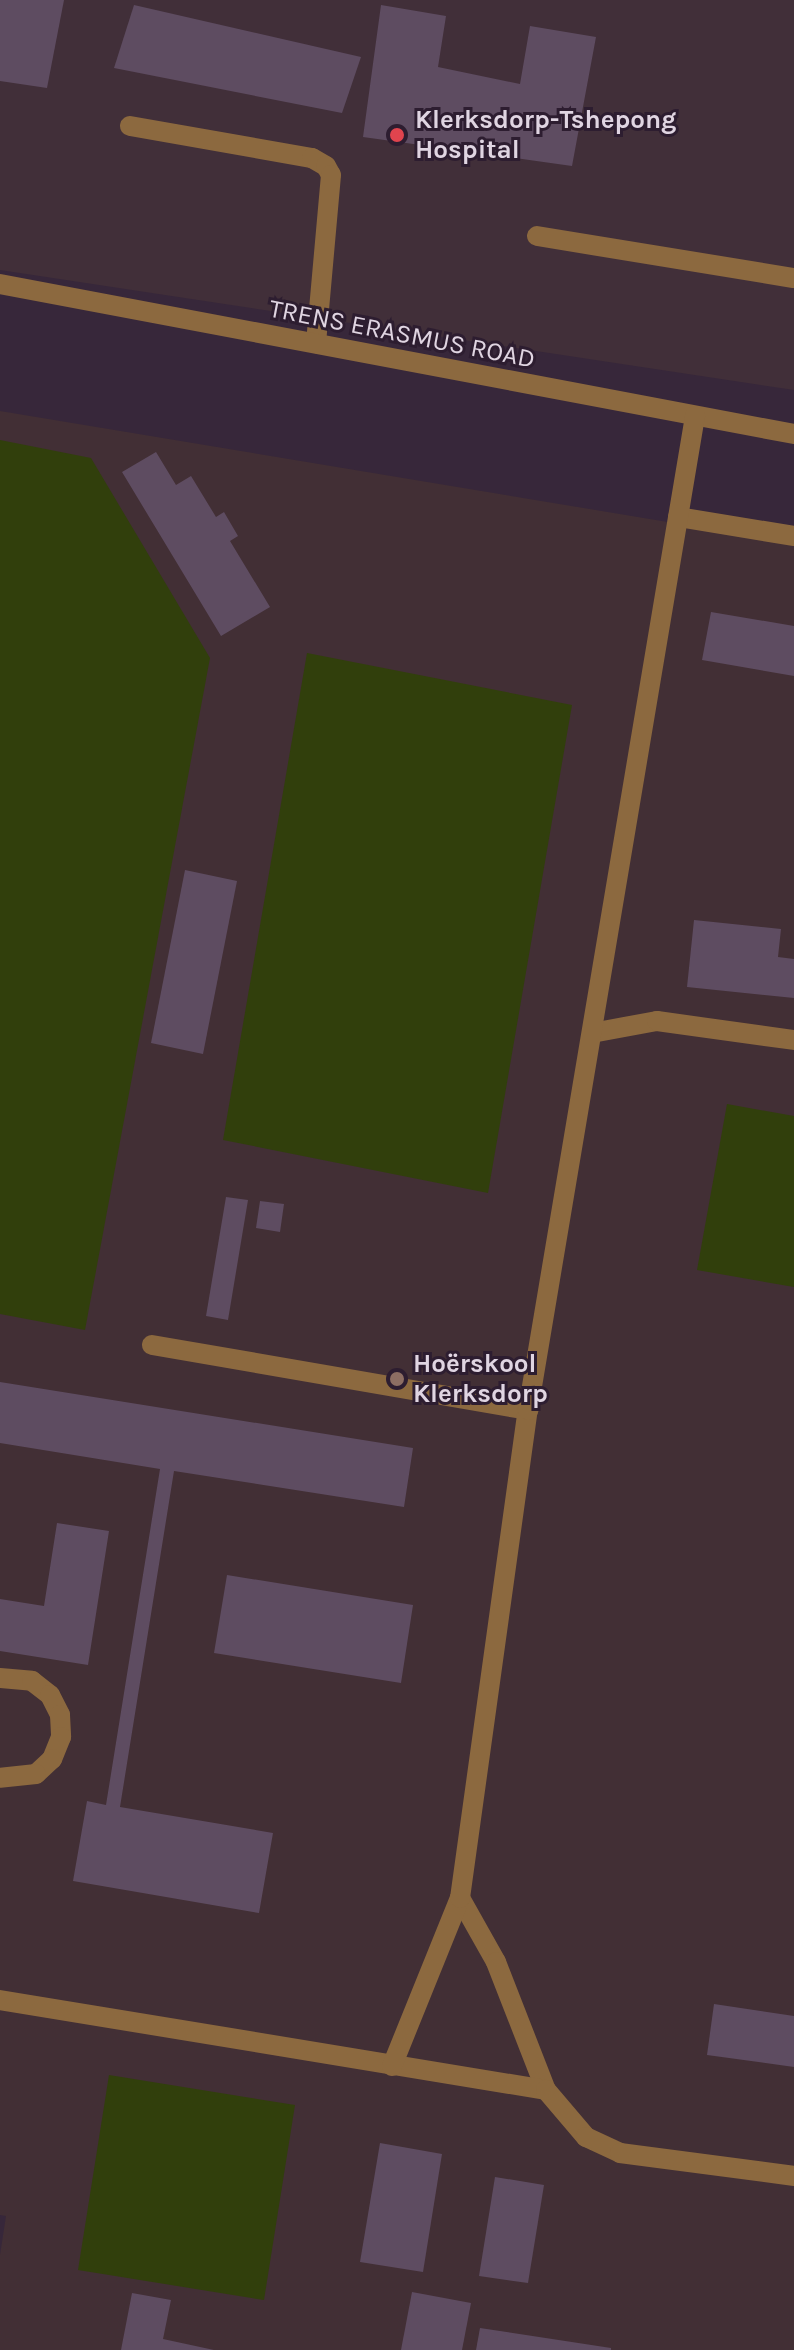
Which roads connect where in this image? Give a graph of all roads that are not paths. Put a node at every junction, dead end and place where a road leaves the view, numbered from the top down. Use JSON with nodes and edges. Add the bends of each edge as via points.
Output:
{"nodes":[{"id":1,"x":130,"y":126,"type":"dead end"},
{"id":2,"x":537,"y":236,"type":"dead end"},
{"id":3,"x":794,"y":278,"type":"edge"},
{"id":4,"x":0,"y":284,"type":"edge"},
{"id":5,"x":316,"y":343,"type":"junction"},
{"id":6,"x":695,"y":416,"type":"junction"},
{"id":7,"x":794,"y":434,"type":"edge"},
{"id":8,"x":678,"y":517,"type":"junction"},
{"id":9,"x":794,"y":536,"type":"edge"},
{"id":10,"x":592,"y":1033,"type":"junction"},
{"id":11,"x":794,"y":1040,"type":"edge"},
{"id":12,"x":152,"y":1345,"type":"dead end"},
{"id":13,"x":528,"y":1410,"type":"junction"},
{"id":14,"x":0,"y":1678,"type":"edge"},
{"id":15,"x":0,"y":1778,"type":"edge"},
{"id":16,"x":460,"y":1898,"type":"junction"},
{"id":17,"x":0,"y":2000,"type":"edge"},
{"id":18,"x":392,"y":2066,"type":"junction"},
{"id":19,"x":546,"y":2090,"type":"junction"},
{"id":20,"x":794,"y":2176,"type":"edge"}],
"edges":[{"from":1,"to":5,"type":"street","via":[[312,158],[326,166],[331,175]]},
{"from":2,"to":3,"type":"street"},
{"from":4,"to":5,"type":"street","name":"TRENS ERASMUS ROAD"},
{"from":5,"to":6,"type":"street","name":"TRENS ERASMUS ROAD"},
{"from":6,"to":7,"type":"street","name":"TRENS ERASMUS ROAD"},
{"from":6,"to":8,"type":"street"},
{"from":8,"to":9,"type":"street"},
{"from":8,"to":10,"type":"street"},
{"from":10,"to":11,"type":"street","via":[[657,1021]]},
{"from":10,"to":13,"type":"street"},
{"from":12,"to":13,"type":"street"},
{"from":13,"to":16,"type":"street"},
{"from":14,"to":15,"type":"street","via":[[32,1681],[50,1695],[60,1715],[61,1737],[52,1759],[36,1774]]},
{"from":16,"to":18,"type":"street"},
{"from":16,"to":19,"type":"street","via":[[496,1962]]},
{"from":17,"to":18,"type":"street"},
{"from":18,"to":19,"type":"street"},
{"from":19,"to":20,"type":"street","via":[[586,2137],[620,2153]]}]}
